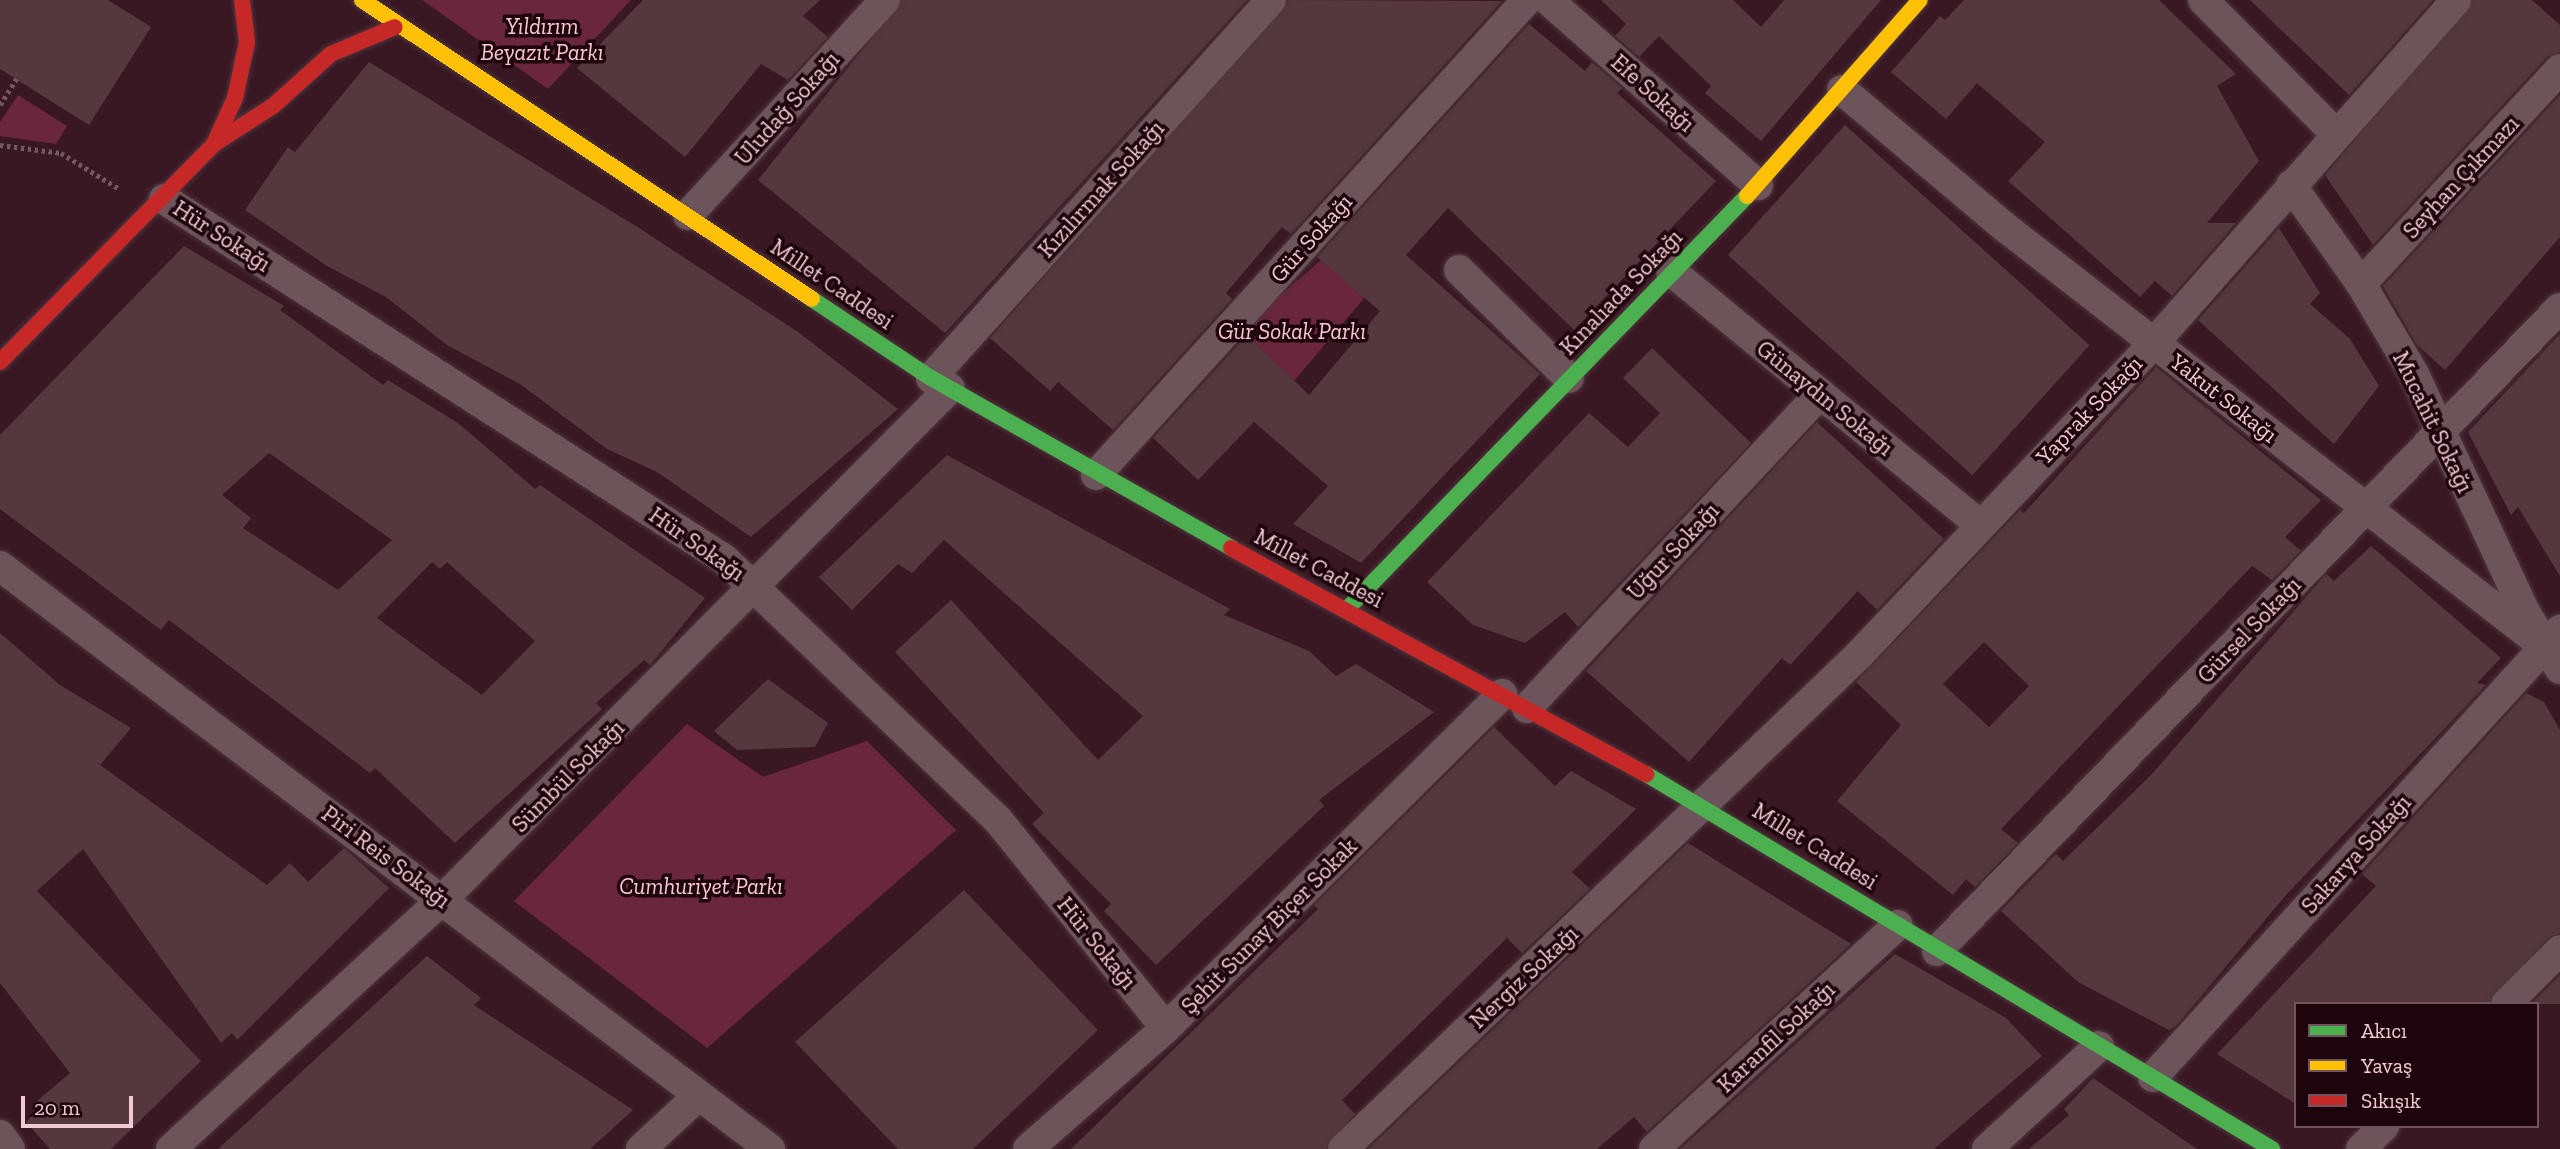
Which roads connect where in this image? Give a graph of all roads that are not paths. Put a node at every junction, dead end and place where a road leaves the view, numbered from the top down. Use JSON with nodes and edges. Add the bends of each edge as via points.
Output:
{"nodes":[{"id":1,"x":242,"y":0,"type":"edge"},
{"id":2,"x":362,"y":0,"type":"edge"},
{"id":3,"x":885,"y":0,"type":"edge"},
{"id":4,"x":1271,"y":0,"type":"edge"},
{"id":5,"x":1527,"y":0,"type":"edge"},
{"id":6,"x":1548,"y":0,"type":"edge"},
{"id":7,"x":1920,"y":0,"type":"edge"},
{"id":8,"x":2203,"y":0,"type":"edge"},
{"id":9,"x":2456,"y":0,"type":"edge"},
{"id":10,"x":395,"y":27,"type":"junction"},
{"id":11,"x":2560,"y":69,"type":"edge"},
{"id":12,"x":1842,"y":90,"type":"junction"},
{"id":13,"x":2334,"y":132,"type":"junction"},
{"id":14,"x":214,"y":144,"type":"junction"},
{"id":15,"x":1758,"y":185,"type":"junction"},
{"id":16,"x":2291,"y":185,"type":"junction"},
{"id":17,"x":159,"y":204,"type":"junction"},
{"id":18,"x":688,"y":215,"type":"junction"},
{"id":19,"x":1459,"y":270,"type":"dead end"},
{"id":20,"x":1671,"y":271,"type":"junction"},
{"id":21,"x":2361,"y":284,"type":"junction"},
{"id":22,"x":2560,"y":308,"type":"edge"},
{"id":23,"x":2154,"y":343,"type":"junction"},
{"id":24,"x":0,"y":362,"type":"edge"},
{"id":25,"x":1569,"y":378,"type":"junction"},
{"id":26,"x":940,"y":383,"type":"junction"},
{"id":27,"x":1820,"y":394,"type":"junction"},
{"id":28,"x":2440,"y":436,"type":"junction"},
{"id":29,"x":1096,"y":475,"type":"junction"},
{"id":30,"x":2367,"y":508,"type":"junction"},
{"id":31,"x":1979,"y":524,"type":"junction"},
{"id":32,"x":0,"y":566,"type":"edge"},
{"id":33,"x":756,"y":587,"type":"junction"},
{"id":34,"x":1347,"y":609,"type":"junction"},
{"id":35,"x":2555,"y":649,"type":"edge"},
{"id":36,"x":1514,"y":701,"type":"junction"},
{"id":37,"x":1706,"y":806,"type":"junction"},
{"id":38,"x":442,"y":900,"type":"junction"},
{"id":39,"x":1898,"y":925,"type":"junction"},
{"id":40,"x":2560,"y":950,"type":"edge"},
{"id":41,"x":1937,"y":951,"type":"junction"},
{"id":42,"x":2508,"y":1002,"type":"edge"},
{"id":43,"x":1166,"y":1028,"type":"junction"},
{"id":44,"x":2099,"y":1046,"type":"junction"},
{"id":45,"x":2153,"y":1077,"type":"junction"},
{"id":46,"x":698,"y":1096,"type":"junction"},
{"id":47,"x":2382,"y":1128,"type":"edge"},
{"id":48,"x":0,"y":1135,"type":"edge"},
{"id":49,"x":10,"y":1149,"type":"edge"},
{"id":50,"x":171,"y":1149,"type":"edge"},
{"id":51,"x":641,"y":1149,"type":"edge"},
{"id":52,"x":771,"y":1149,"type":"edge"},
{"id":53,"x":1028,"y":1149,"type":"edge"},
{"id":54,"x":1343,"y":1149,"type":"edge"},
{"id":55,"x":1654,"y":1149,"type":"edge"},
{"id":56,"x":1987,"y":1149,"type":"edge"},
{"id":57,"x":2272,"y":1149,"type":"edge"},
{"id":58,"x":2361,"y":1149,"type":"edge"}],
"edges":[{"from":1,"to":14,"type":"main road","via":[[247,42],[235,98]]},
{"from":2,"to":10,"type":"main road","name":"Millet Caddesi"},
{"from":3,"to":18,"type":"street","name":"Uludağ Sokağı"},
{"from":4,"to":26,"type":"street","name":"Kızılırmak Sokağı"},
{"from":5,"to":29,"type":"street","name":"Gür Sokağı"},
{"from":6,"to":15,"type":"street","name":"Efe Sokağı"},
{"from":7,"to":12,"type":"main road","name":"Kınalıada Sokağı"},
{"from":8,"to":13,"type":"street"},
{"from":9,"to":13,"type":"street","name":"Yaprak Sokağı"},
{"from":10,"to":14,"type":"main road","via":[[331,54],[273,106]]},
{"from":10,"to":18,"type":"main road","name":"Millet Caddesi"},
{"from":11,"to":21,"type":"street","name":"Seyhan Çıkmazı"},
{"from":12,"to":15,"type":"main road","name":"Kınalıada Sokağı"},
{"from":12,"to":23,"type":"street","name":"Yakut Sokağı"},
{"from":13,"to":16,"type":"street","name":"Yaprak Sokağı"},
{"from":14,"to":17,"type":"main road"},
{"from":15,"to":20,"type":"main road","name":"Kınalıada Sokağı"},
{"from":16,"to":21,"type":"street","name":"Mucahit Sokağı"},
{"from":16,"to":23,"type":"street","name":"Yaprak Sokağı"},
{"from":17,"to":24,"type":"main road"},
{"from":17,"to":33,"type":"street","name":"Hür Sokağı","via":[[724,559]]},
{"from":18,"to":26,"type":"main road","name":"Millet Caddesi"},
{"from":19,"to":25,"type":"street"},
{"from":20,"to":25,"type":"main road","name":"Kınalıada Sokağı"},
{"from":20,"to":27,"type":"street","name":"Günaydın Sokağı"},
{"from":21,"to":28,"type":"street","name":"Mucahit Sokağı","via":[[2414,374]]},
{"from":22,"to":28,"type":"street","name":"Gürsel Sokağı"},
{"from":23,"to":30,"type":"street","name":"Yakut Sokağı"},
{"from":23,"to":31,"type":"street","name":"Yaprak Sokağı"},
{"from":25,"to":34,"type":"main road","name":"Kınalıada Sokağı"},
{"from":26,"to":29,"type":"main road","name":"Millet Caddesi"},
{"from":26,"to":33,"type":"street","name":"Sümbül Sokağı"},
{"from":27,"to":31,"type":"street","name":"Günaydın Sokağı"},
{"from":27,"to":36,"type":"street","name":"Uğur Sokağı"},
{"from":28,"to":30,"type":"street","name":"Gürsel Sokağı"},
{"from":28,"to":35,"type":"street","name":"Mucahit Sokağı"},
{"from":29,"to":34,"type":"main road","name":"Millet Caddesi"},
{"from":30,"to":35,"type":"street","name":"Yakut Sokağı"},
{"from":30,"to":41,"type":"street","name":"Gürsel Sokağı"},
{"from":31,"to":37,"type":"street","name":"Yaprak Sokağı","via":[[1858,656]]},
{"from":32,"to":38,"type":"street","name":"Piri Reis Sokağı"},
{"from":33,"to":38,"type":"street","name":"Sümbül Sokağı"},
{"from":33,"to":43,"type":"street","name":"Hür Sokağı","via":[[998,820]]},
{"from":34,"to":36,"type":"main road","name":"Millet Caddesi"},
{"from":35,"to":45,"type":"street","name":"Sakarya Sokağı"},
{"from":36,"to":37,"type":"main road","name":"Millet Caddesi"},
{"from":36,"to":43,"type":"street","name":"Şehit Sunay Biçer Sokak"},
{"from":37,"to":39,"type":"main road","name":"Millet Caddesi"},
{"from":37,"to":54,"type":"street","name":"Nergiz Sokağı"},
{"from":38,"to":46,"type":"street","name":"Piri Reis Sokağı"},
{"from":38,"to":50,"type":"street","name":"Sümbül Sokağı"},
{"from":39,"to":41,"type":"main road","name":"Millet Caddesi"},
{"from":39,"to":55,"type":"street","name":"Karanfil Sokağı"},
{"from":40,"to":42,"type":"street"},
{"from":41,"to":44,"type":"main road","name":"Millet Caddesi"},
{"from":43,"to":53,"type":"street","name":"Şehit Sunay Biçer Sokak"},
{"from":44,"to":45,"type":"main road","name":"Millet Caddesi"},
{"from":44,"to":56,"type":"street"},
{"from":45,"to":57,"type":"main road","name":"Millet Caddesi"},
{"from":46,"to":51,"type":"street"},
{"from":46,"to":52,"type":"street","name":"Piri Reis Sokağı"},
{"from":47,"to":58,"type":"street"},
{"from":48,"to":49,"type":"street"}]}
